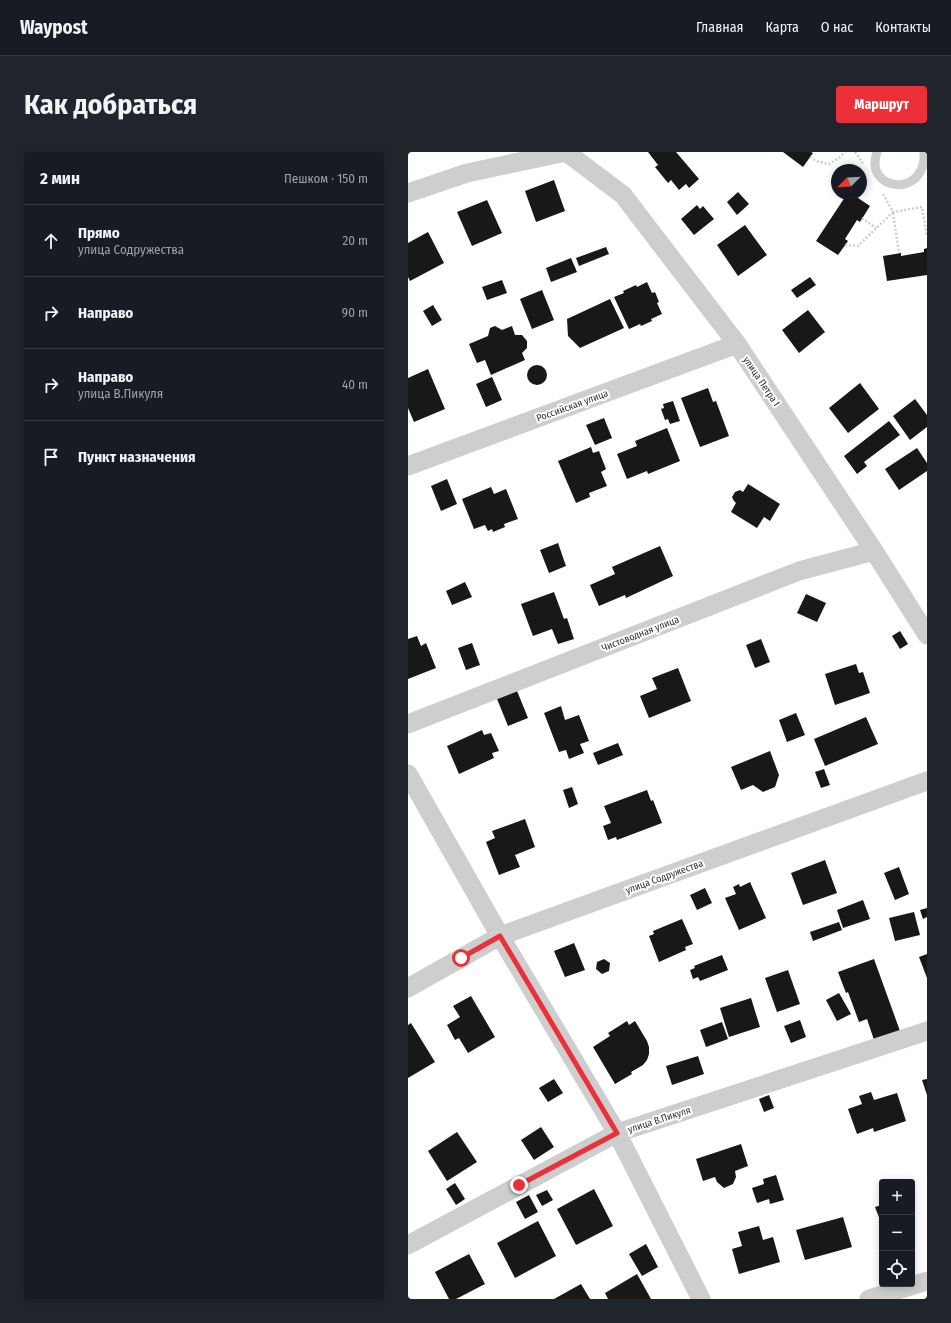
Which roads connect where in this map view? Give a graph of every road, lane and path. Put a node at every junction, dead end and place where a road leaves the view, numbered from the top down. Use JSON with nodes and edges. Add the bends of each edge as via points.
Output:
{"nodes":[{"id":1,"x":566,"y":152,"type":"edge"},
{"id":2,"x":845,"y":152,"type":"edge"},
{"id":3,"x":877,"y":152,"type":"edge"},
{"id":4,"x":810,"y":157,"type":"dead end"},
{"id":5,"x":925,"y":157,"type":"edge"},
{"id":6,"x":408,"y":193,"type":"edge"},
{"id":7,"x":922,"y":206,"type":"dead end"},
{"id":8,"x":862,"y":218,"type":"dead end"},
{"id":9,"x":876,"y":228,"type":"junction"},
{"id":10,"x":927,"y":236,"type":"edge"},
{"id":11,"x":845,"y":245,"type":"dead end"},
{"id":12,"x":899,"y":253,"type":"dead end"},
{"id":13,"x":737,"y":344,"type":"junction"},
{"id":14,"x":408,"y":466,"type":"edge"},
{"id":15,"x":874,"y":551,"type":"junction"},
{"id":16,"x":927,"y":635,"type":"edge"},
{"id":17,"x":408,"y":724,"type":"edge"},
{"id":18,"x":408,"y":774,"type":"edge"},
{"id":19,"x":927,"y":781,"type":"edge"},
{"id":20,"x":500,"y":936,"type":"junction"},
{"id":21,"x":408,"y":988,"type":"edge"},
{"id":22,"x":927,"y":1031,"type":"edge"},
{"id":23,"x":617,"y":1133,"type":"junction"},
{"id":24,"x":408,"y":1245,"type":"edge"},
{"id":25,"x":927,"y":1282,"type":"edge"},
{"id":26,"x":702,"y":1299,"type":"edge"},
{"id":27,"x":869,"y":1299,"type":"edge"}],
"edges":[{"from":1,"to":6,"type":"street","via":[[467,173]]},
{"from":1,"to":13,"type":"street","name":"улица Петра I","via":[[623,195]]},
{"from":2,"to":4,"type":"path","via":[[829,164]]},
{"from":3,"to":5,"type":"lane","via":[[875,163],[882,178],[898,185],[906,185],[920,176]]},
{"from":7,"to":10,"type":"path"},
{"from":8,"to":9,"type":"path"},
{"from":9,"to":11,"type":"path","via":[[858,246]]},
{"from":9,"to":12,"type":"path","via":[[893,212]]},
{"from":13,"to":14,"type":"street","name":"Российская улица"},
{"from":13,"to":15,"type":"street","name":"улица Петра I"},
{"from":15,"to":16,"type":"street","name":"улица Петра I"},
{"from":15,"to":17,"type":"street","name":"Чистоводная улица","via":[[799,571]]},
{"from":18,"to":20,"type":"street"},
{"from":19,"to":20,"type":"street","name":"улица Содружества"},
{"from":20,"to":21,"type":"street","name":"улица Содружества"},
{"from":20,"to":23,"type":"street"},
{"from":22,"to":23,"type":"street","name":"улица В.Пикуля"},
{"from":23,"to":24,"type":"street","name":"улица В.Пикуля"},
{"from":23,"to":26,"type":"street"},
{"from":25,"to":27,"type":"street"}]}
